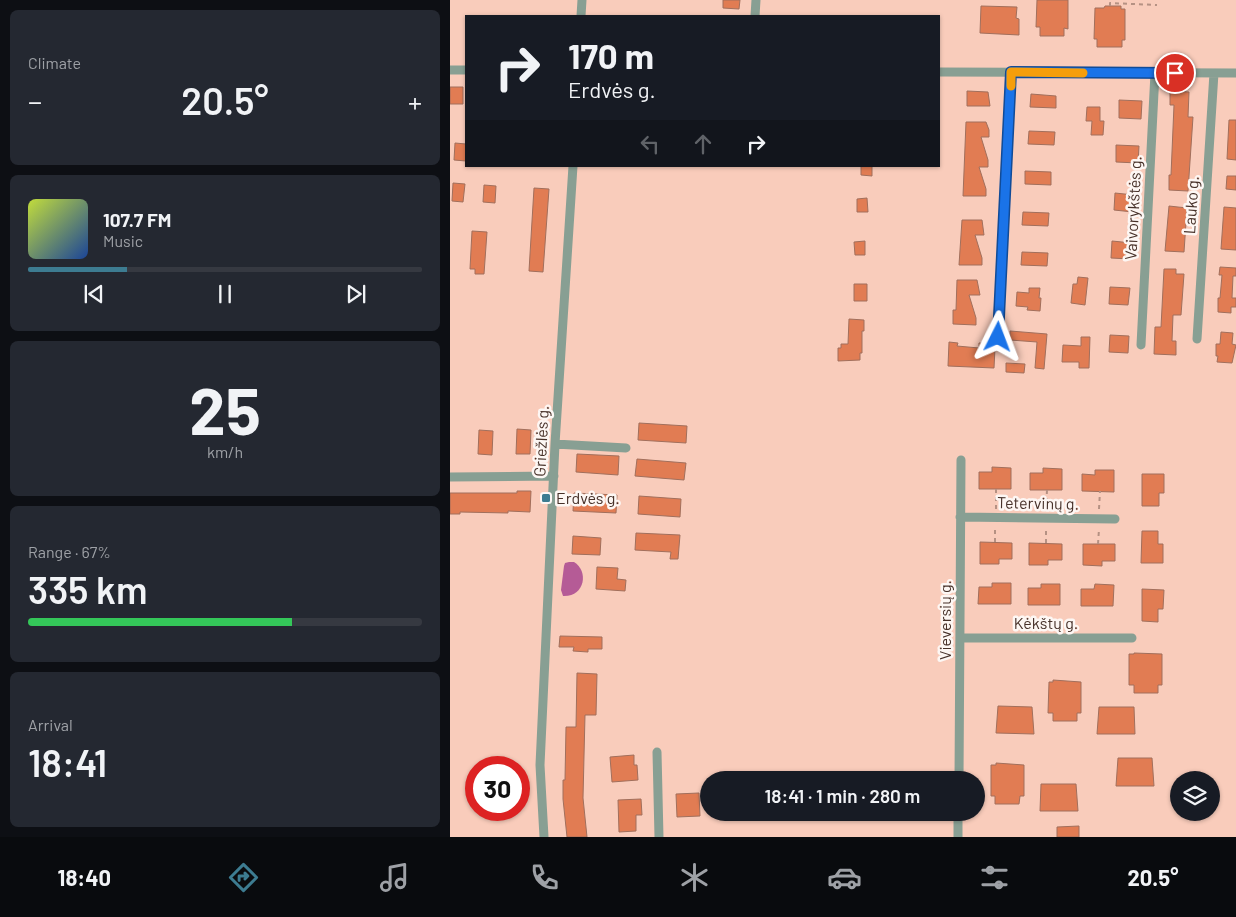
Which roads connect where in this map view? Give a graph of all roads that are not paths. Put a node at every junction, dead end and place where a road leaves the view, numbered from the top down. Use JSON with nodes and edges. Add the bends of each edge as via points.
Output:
{"nodes":[{"id":1,"x":582,"y":0,"type":"edge"},
{"id":2,"x":756,"y":0,"type":"edge"},
{"id":3,"x":581,"y":15,"type":"edge"},
{"id":4,"x":755,"y":15,"type":"edge"},
{"id":5,"x":450,"y":70,"type":"edge"},
{"id":6,"x":465,"y":70,"type":"edge"},
{"id":7,"x":940,"y":72,"type":"edge"},
{"id":8,"x":1011,"y":72,"type":"junction"},
{"id":9,"x":1155,"y":73,"type":"junction"},
{"id":10,"x":1214,"y":73,"type":"junction"},
{"id":11,"x":1236,"y":73,"type":"edge"},
{"id":12,"x":573,"y":167,"type":"edge"},
{"id":13,"x":998,"y":337,"type":"dead end"},
{"id":14,"x":1197,"y":339,"type":"dead end"},
{"id":15,"x":1141,"y":345,"type":"dead end"},
{"id":16,"x":555,"y":444,"type":"junction"},
{"id":17,"x":626,"y":448,"type":"dead end"},
{"id":18,"x":961,"y":460,"type":"dead end"},
{"id":19,"x":554,"y":476,"type":"junction"},
{"id":20,"x":450,"y":477,"type":"edge"},
{"id":21,"x":960,"y":517,"type":"junction"},
{"id":22,"x":1115,"y":519,"type":"dead end"},
{"id":23,"x":960,"y":638,"type":"junction"},
{"id":24,"x":1132,"y":638,"type":"dead end"},
{"id":25,"x":657,"y":752,"type":"dead end"},
{"id":26,"x":959,"y":771,"type":"edge"},
{"id":27,"x":958,"y":821,"type":"edge"},
{"id":28,"x":544,"y":837,"type":"edge"},
{"id":29,"x":659,"y":837,"type":"edge"},
{"id":30,"x":958,"y":837,"type":"edge"}],
"edges":[{"from":1,"to":3,"type":"street"},
{"from":2,"to":4,"type":"street"},
{"from":5,"to":6,"type":"street"},
{"from":7,"to":8,"type":"street"},
{"from":8,"to":9,"type":"street"},
{"from":8,"to":13,"type":"street"},
{"from":9,"to":10,"type":"street"},
{"from":9,"to":15,"type":"street","name":"Vaivorykštės g."},
{"from":10,"to":11,"type":"street"},
{"from":10,"to":14,"type":"street","name":"Lauko g."},
{"from":12,"to":16,"type":"street","name":"Griežlės g."},
{"from":16,"to":17,"type":"street"},
{"from":16,"to":19,"type":"street","name":"Griežlės g."},
{"from":18,"to":21,"type":"street","name":"Vieversių g."},
{"from":19,"to":20,"type":"street"},
{"from":19,"to":28,"type":"street","name":"Griežlės g.","via":[[540,765]]},
{"from":21,"to":22,"type":"street","name":"Tetervinų g."},
{"from":21,"to":23,"type":"street","name":"Vieversių g."},
{"from":23,"to":24,"type":"street","name":"Kėkštų g."},
{"from":23,"to":26,"type":"street","name":"Vieversių g."},
{"from":25,"to":29,"type":"street"},
{"from":27,"to":30,"type":"street"}]}
